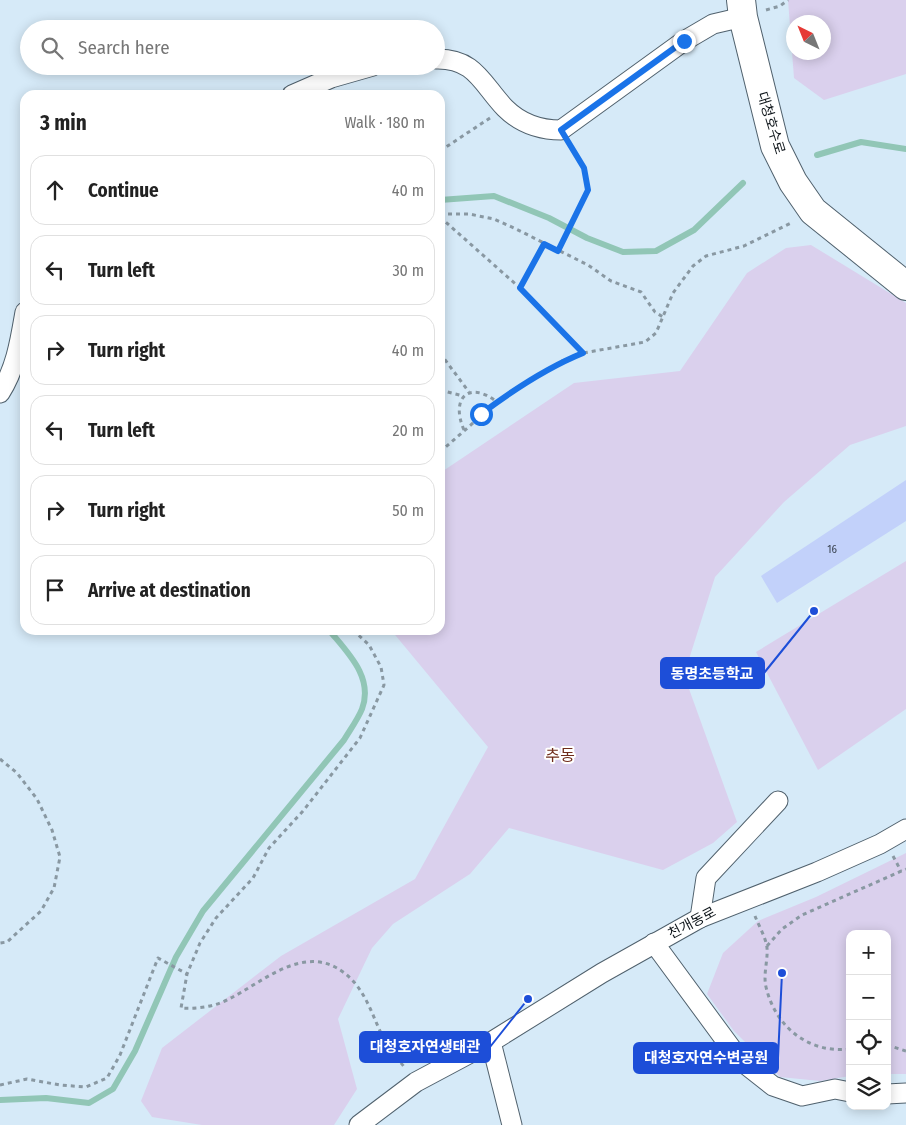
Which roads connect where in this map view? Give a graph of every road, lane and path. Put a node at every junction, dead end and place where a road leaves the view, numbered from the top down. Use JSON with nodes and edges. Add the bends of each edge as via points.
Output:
{"nodes":[{"id":1,"x":742,"y":8,"type":"edge"},
{"id":2,"x":445,"y":59,"type":"edge"},
{"id":3,"x":342,"y":75,"type":"edge"},
{"id":4,"x":303,"y":90,"type":"edge"},
{"id":5,"x":505,"y":108,"type":"junction"},
{"id":6,"x":561,"y":130,"type":"junction"},
{"id":7,"x":445,"y":148,"type":"edge"},
{"id":8,"x":813,"y":211,"type":"junction"},
{"id":9,"x":445,"y":215,"type":"edge"},
{"id":10,"x":445,"y":220,"type":"edge"},
{"id":11,"x":544,"y":244,"type":"junction"},
{"id":12,"x":558,"y":251,"type":"junction"},
{"id":13,"x":906,"y":286,"type":"edge"},
{"id":14,"x":520,"y":288,"type":"junction"},
{"id":15,"x":663,"y":317,"type":"junction"},
{"id":16,"x":20,"y":342,"type":"edge"},
{"id":17,"x":583,"y":353,"type":"junction"},
{"id":18,"x":445,"y":360,"type":"edge"},
{"id":19,"x":445,"y":391,"type":"edge"},
{"id":20,"x":470,"y":392,"type":"junction"},
{"id":21,"x":0,"y":393,"type":"edge"},
{"id":22,"x":463,"y":396,"type":"junction"},
{"id":23,"x":497,"y":402,"type":"junction"},
{"id":24,"x":464,"y":430,"type":"junction"},
{"id":25,"x":445,"y":447,"type":"edge"},
{"id":26,"x":358,"y":635,"type":"edge"},
{"id":27,"x":0,"y":759,"type":"edge"},
{"id":28,"x":778,"y":801,"type":"dead end"},
{"id":29,"x":906,"y":829,"type":"edge"},
{"id":30,"x":906,"y":869,"type":"edge"},
{"id":31,"x":748,"y":898,"type":"junction"},
{"id":32,"x":700,"y":918,"type":"junction"},
{"id":33,"x":0,"y":943,"type":"edge"},
{"id":34,"x":654,"y":943,"type":"junction"},
{"id":35,"x":767,"y":946,"type":"junction"},
{"id":36,"x":187,"y":974,"type":"junction"},
{"id":37,"x":490,"y":1042,"type":"junction"},
{"id":38,"x":891,"y":1046,"type":"edge"},
{"id":39,"x":846,"y":1049,"type":"edge"},
{"id":40,"x":906,"y":1051,"type":"edge"},
{"id":41,"x":416,"y":1082,"type":"junction"},
{"id":42,"x":0,"y":1085,"type":"edge"},
{"id":43,"x":846,"y":1091,"type":"edge"},
{"id":44,"x":906,"y":1093,"type":"edge"},
{"id":45,"x":891,"y":1094,"type":"edge"},
{"id":46,"x":359,"y":1125,"type":"edge"},
{"id":47,"x":512,"y":1125,"type":"edge"}],
"edges":[{"from":1,"to":6,"type":"street","via":[[684,41]]},
{"from":1,"to":8,"type":"street","name":"대청호수로","via":[[775,146],[793,182]]},
{"from":2,"to":5,"type":"street","via":[[472,68]]},
{"from":3,"to":4,"type":"street"},
{"from":5,"to":6,"type":"street","via":[[542,130]]},
{"from":5,"to":7,"type":"path"},
{"from":6,"to":12,"type":"path","via":[[584,168],[588,190]]},
{"from":8,"to":13,"type":"street","name":"대청호수로"},
{"from":8,"to":15,"type":"path","via":[[744,246],[706,256],[683,277]]},
{"from":9,"to":11,"type":"path","via":[[469,214],[494,219]]},
{"from":10,"to":14,"type":"path"},
{"from":11,"to":12,"type":"path"},
{"from":11,"to":14,"type":"path"},
{"from":12,"to":15,"type":"path","via":[[588,265],[611,281],[641,292],[655,312]]},
{"from":14,"to":17,"type":"path"},
{"from":15,"to":17,"type":"path","via":[[656,333],[645,342]]},
{"from":16,"to":21,"type":"street","via":[[10,377]]},
{"from":17,"to":23,"type":"path","via":[[562,361]]},
{"from":18,"to":20,"type":"path"},
{"from":19,"to":22,"type":"path"},
{"from":20,"to":22,"type":"path"},
{"from":20,"to":23,"type":"path","via":[[480,392]]},
{"from":22,"to":24,"type":"path","via":[[458,411]]},
{"from":23,"to":24,"type":"path"},
{"from":24,"to":25,"type":"path"},
{"from":26,"to":36,"type":"path","via":[[369,645],[381,667],[384,685],[360,738],[303,811],[268,848],[253,878],[216,918],[200,943]]},
{"from":27,"to":33,"type":"path","via":[[17,773],[37,800],[52,830],[60,857],[54,888],[41,911],[7,942]]},
{"from":28,"to":32,"type":"street","via":[[706,878]]},
{"from":29,"to":31,"type":"street","name":"천개동로","via":[[816,872]]},
{"from":30,"to":35,"type":"path","via":[[802,915],[782,929]]},
{"from":31,"to":32,"type":"street","name":"천개동로"},
{"from":31,"to":35,"type":"path"},
{"from":32,"to":34,"type":"street","name":"천개동로"},
{"from":34,"to":37,"type":"street","name":"천개동로"},
{"from":34,"to":43,"type":"street","via":[[740,1060],[773,1086],[802,1096],[835,1089]]},
{"from":35,"to":39,"type":"path","via":[[766,987],[783,1024],[816,1047]]},
{"from":36,"to":41,"type":"path","via":[[181,1008],[198,1009],[228,1000],[276,971],[320,961],[343,972],[356,986],[370,1007],[386,1044]]},
{"from":36,"to":42,"type":"path","via":[[158,958],[120,1055],[107,1078],[86,1087],[27,1079]]},
{"from":37,"to":41,"type":"street","name":"천개동로"},
{"from":37,"to":47,"type":"street"},
{"from":38,"to":40,"type":"path"},
{"from":41,"to":46,"type":"street","name":"천개동로"},
{"from":44,"to":45,"type":"street"}]}
